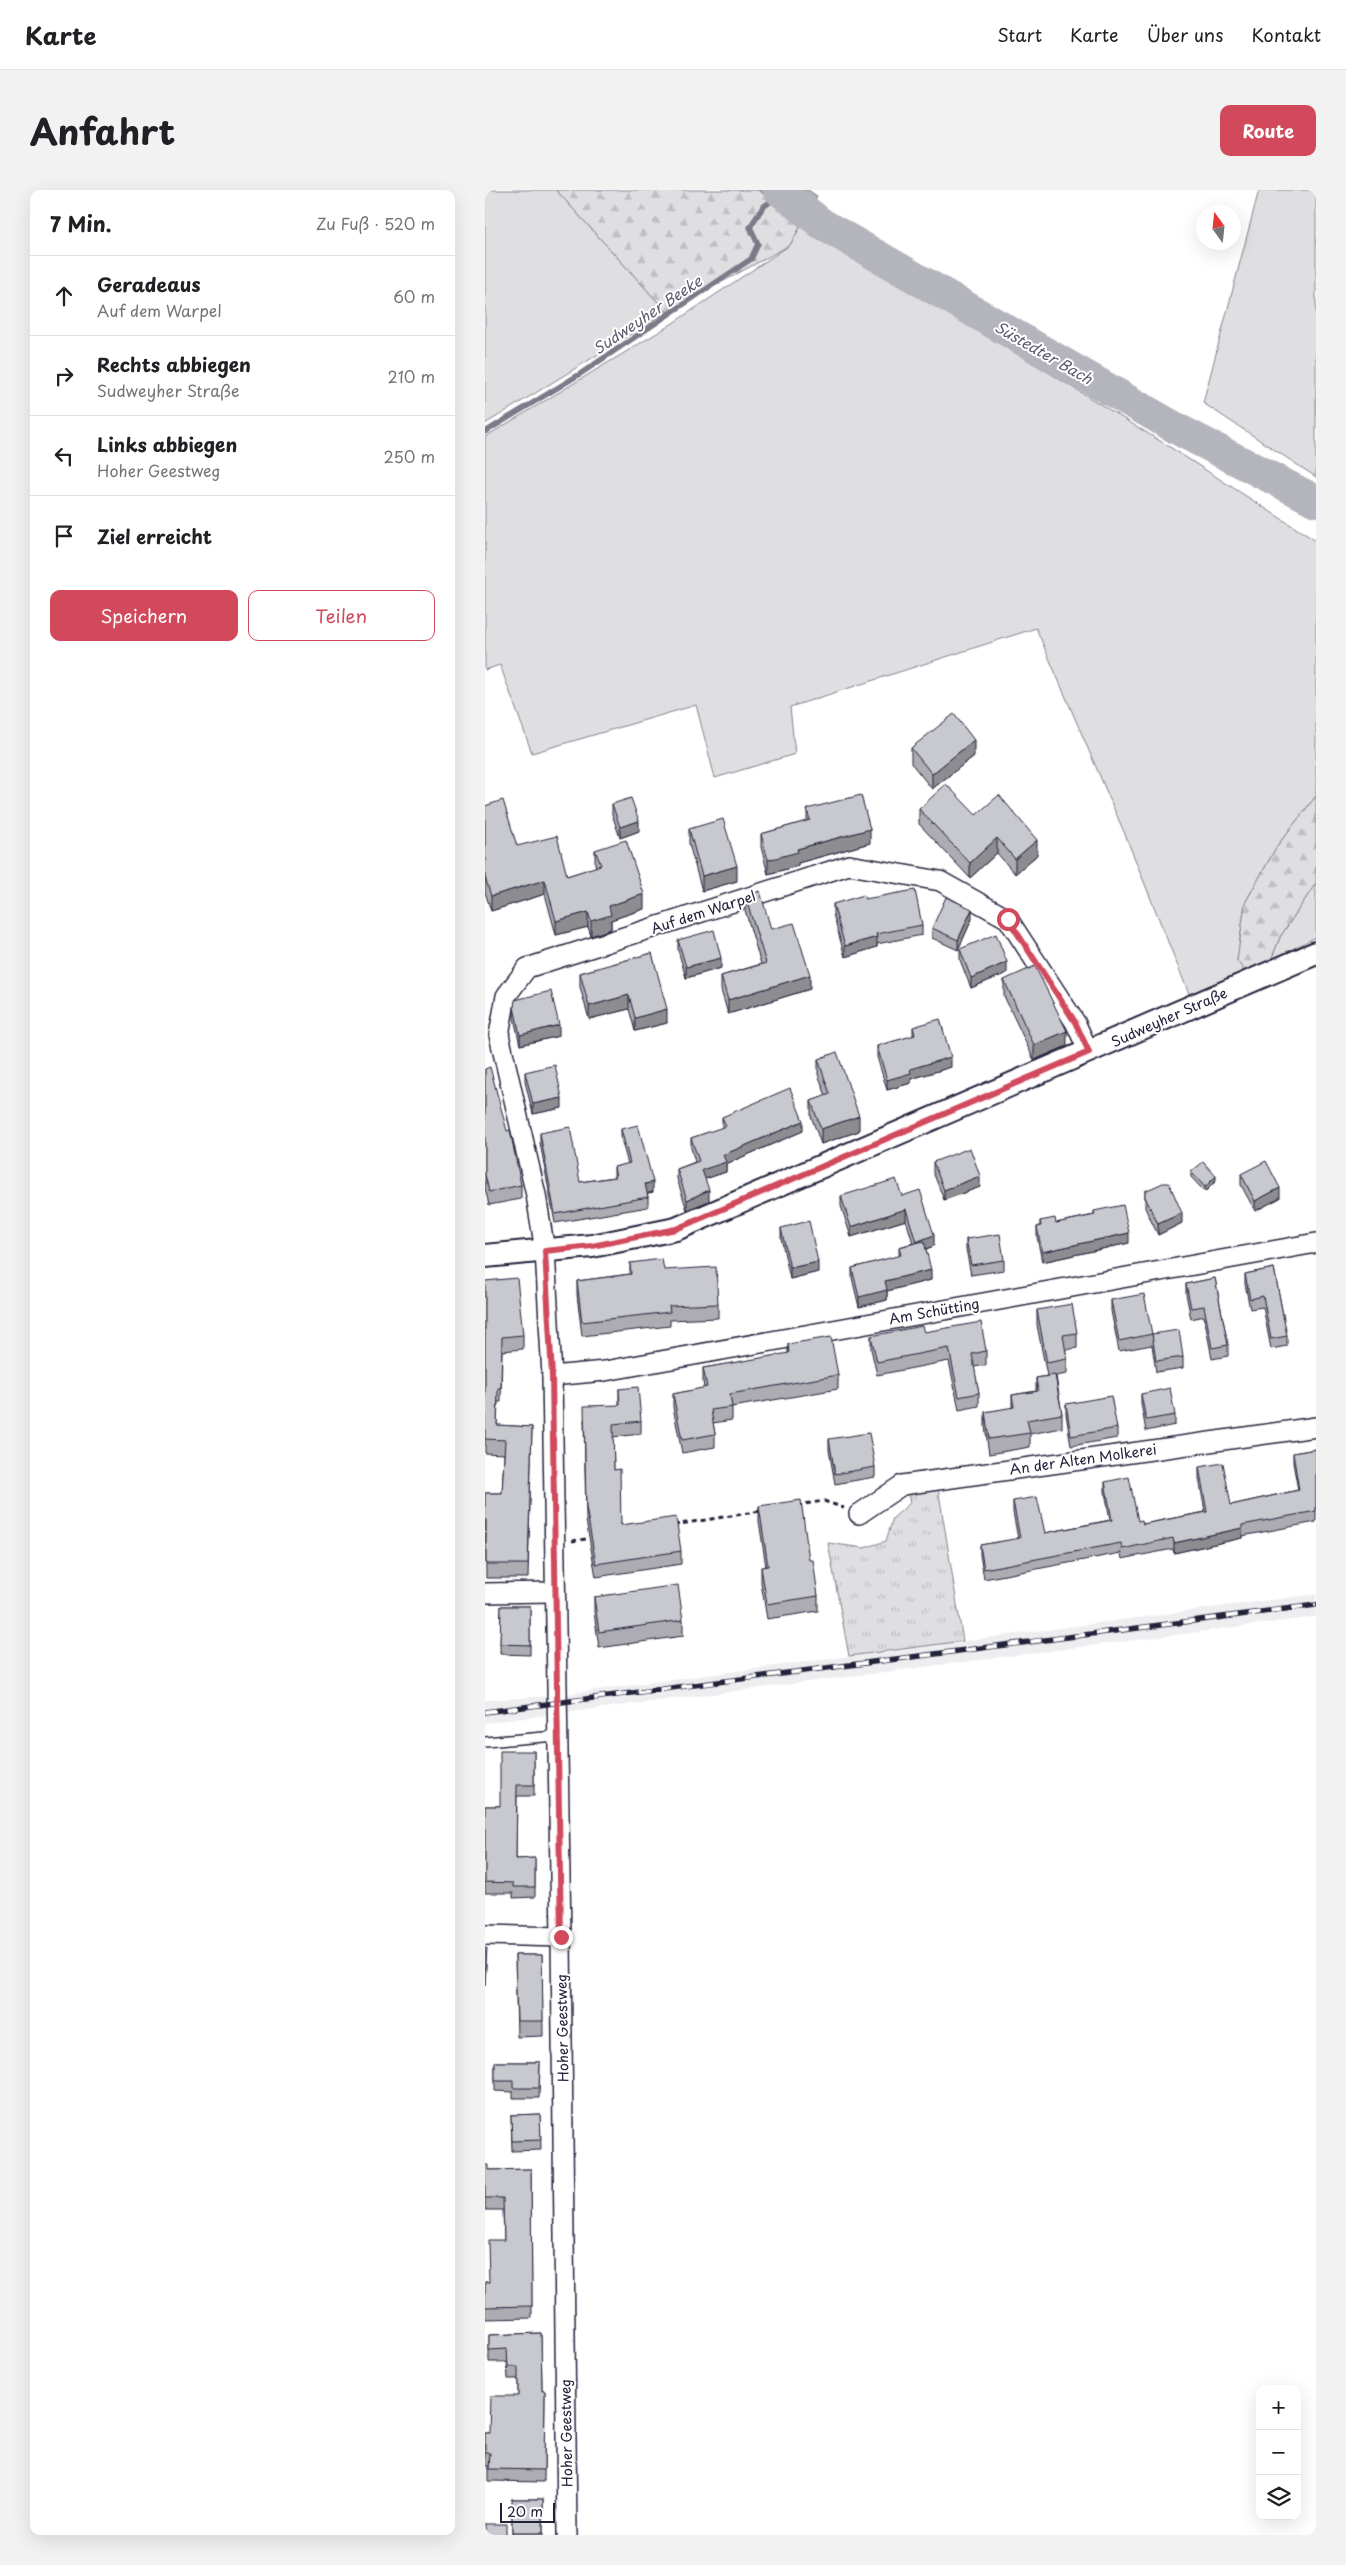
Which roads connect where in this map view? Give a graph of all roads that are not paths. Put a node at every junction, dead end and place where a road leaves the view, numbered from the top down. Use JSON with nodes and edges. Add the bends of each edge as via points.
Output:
{"nodes":[{"id":1,"x":1316,"y":953,"type":"edge"},
{"id":2,"x":1089,"y":1052,"type":"junction"},
{"id":3,"x":1316,"y":1242,"type":"edge"},
{"id":4,"x":545,"y":1251,"type":"junction"},
{"id":5,"x":485,"y":1256,"type":"edge"},
{"id":6,"x":552,"y":1376,"type":"junction"},
{"id":7,"x":1316,"y":1427,"type":"edge"},
{"id":8,"x":859,"y":1514,"type":"road end"},
{"id":9,"x":554,"y":1592,"type":"junction"},
{"id":10,"x":485,"y":1593,"type":"edge"},
{"id":11,"x":557,"y":1736,"type":"junction"},
{"id":12,"x":485,"y":1742,"type":"edge"},
{"id":13,"x":485,"y":1935,"type":"edge"},
{"id":14,"x":561,"y":1937,"type":"junction"},
{"id":15,"x":567,"y":2535,"type":"edge"}],
"edges":[{"from":1,"to":2,"type":"street","name":"Sudweyher Straße"},
{"from":2,"to":4,"type":"street","name":"Sudweyher Straße","via":[[676,1229],[592,1246]]},
{"from":2,"to":4,"type":"street","name":"Auf dem Warpel","via":[[1075,1022],[1008,919],[940,881],[849,865],[527,968],[506,996],[499,1035],[536,1194]]},
{"from":3,"to":6,"type":"street","name":"Am Schütting","via":[[605,1371]]},
{"from":4,"to":5,"type":"street","name":"Sudweyher Straße"},
{"from":4,"to":6,"type":"street","name":"Hoher Geestweg"},
{"from":6,"to":9,"type":"street","name":"Hoher Geestweg"},
{"from":7,"to":8,"type":"street","name":"An der Alten Molkerei","via":[[902,1485]]},
{"from":9,"to":10,"type":"street"},
{"from":9,"to":11,"type":"street","name":"Hoher Geestweg"},
{"from":11,"to":12,"type":"lane"},
{"from":11,"to":14,"type":"street","name":"Hoher Geestweg"},
{"from":13,"to":14,"type":"street"},
{"from":14,"to":15,"type":"street","name":"Hoher Geestweg"}]}
